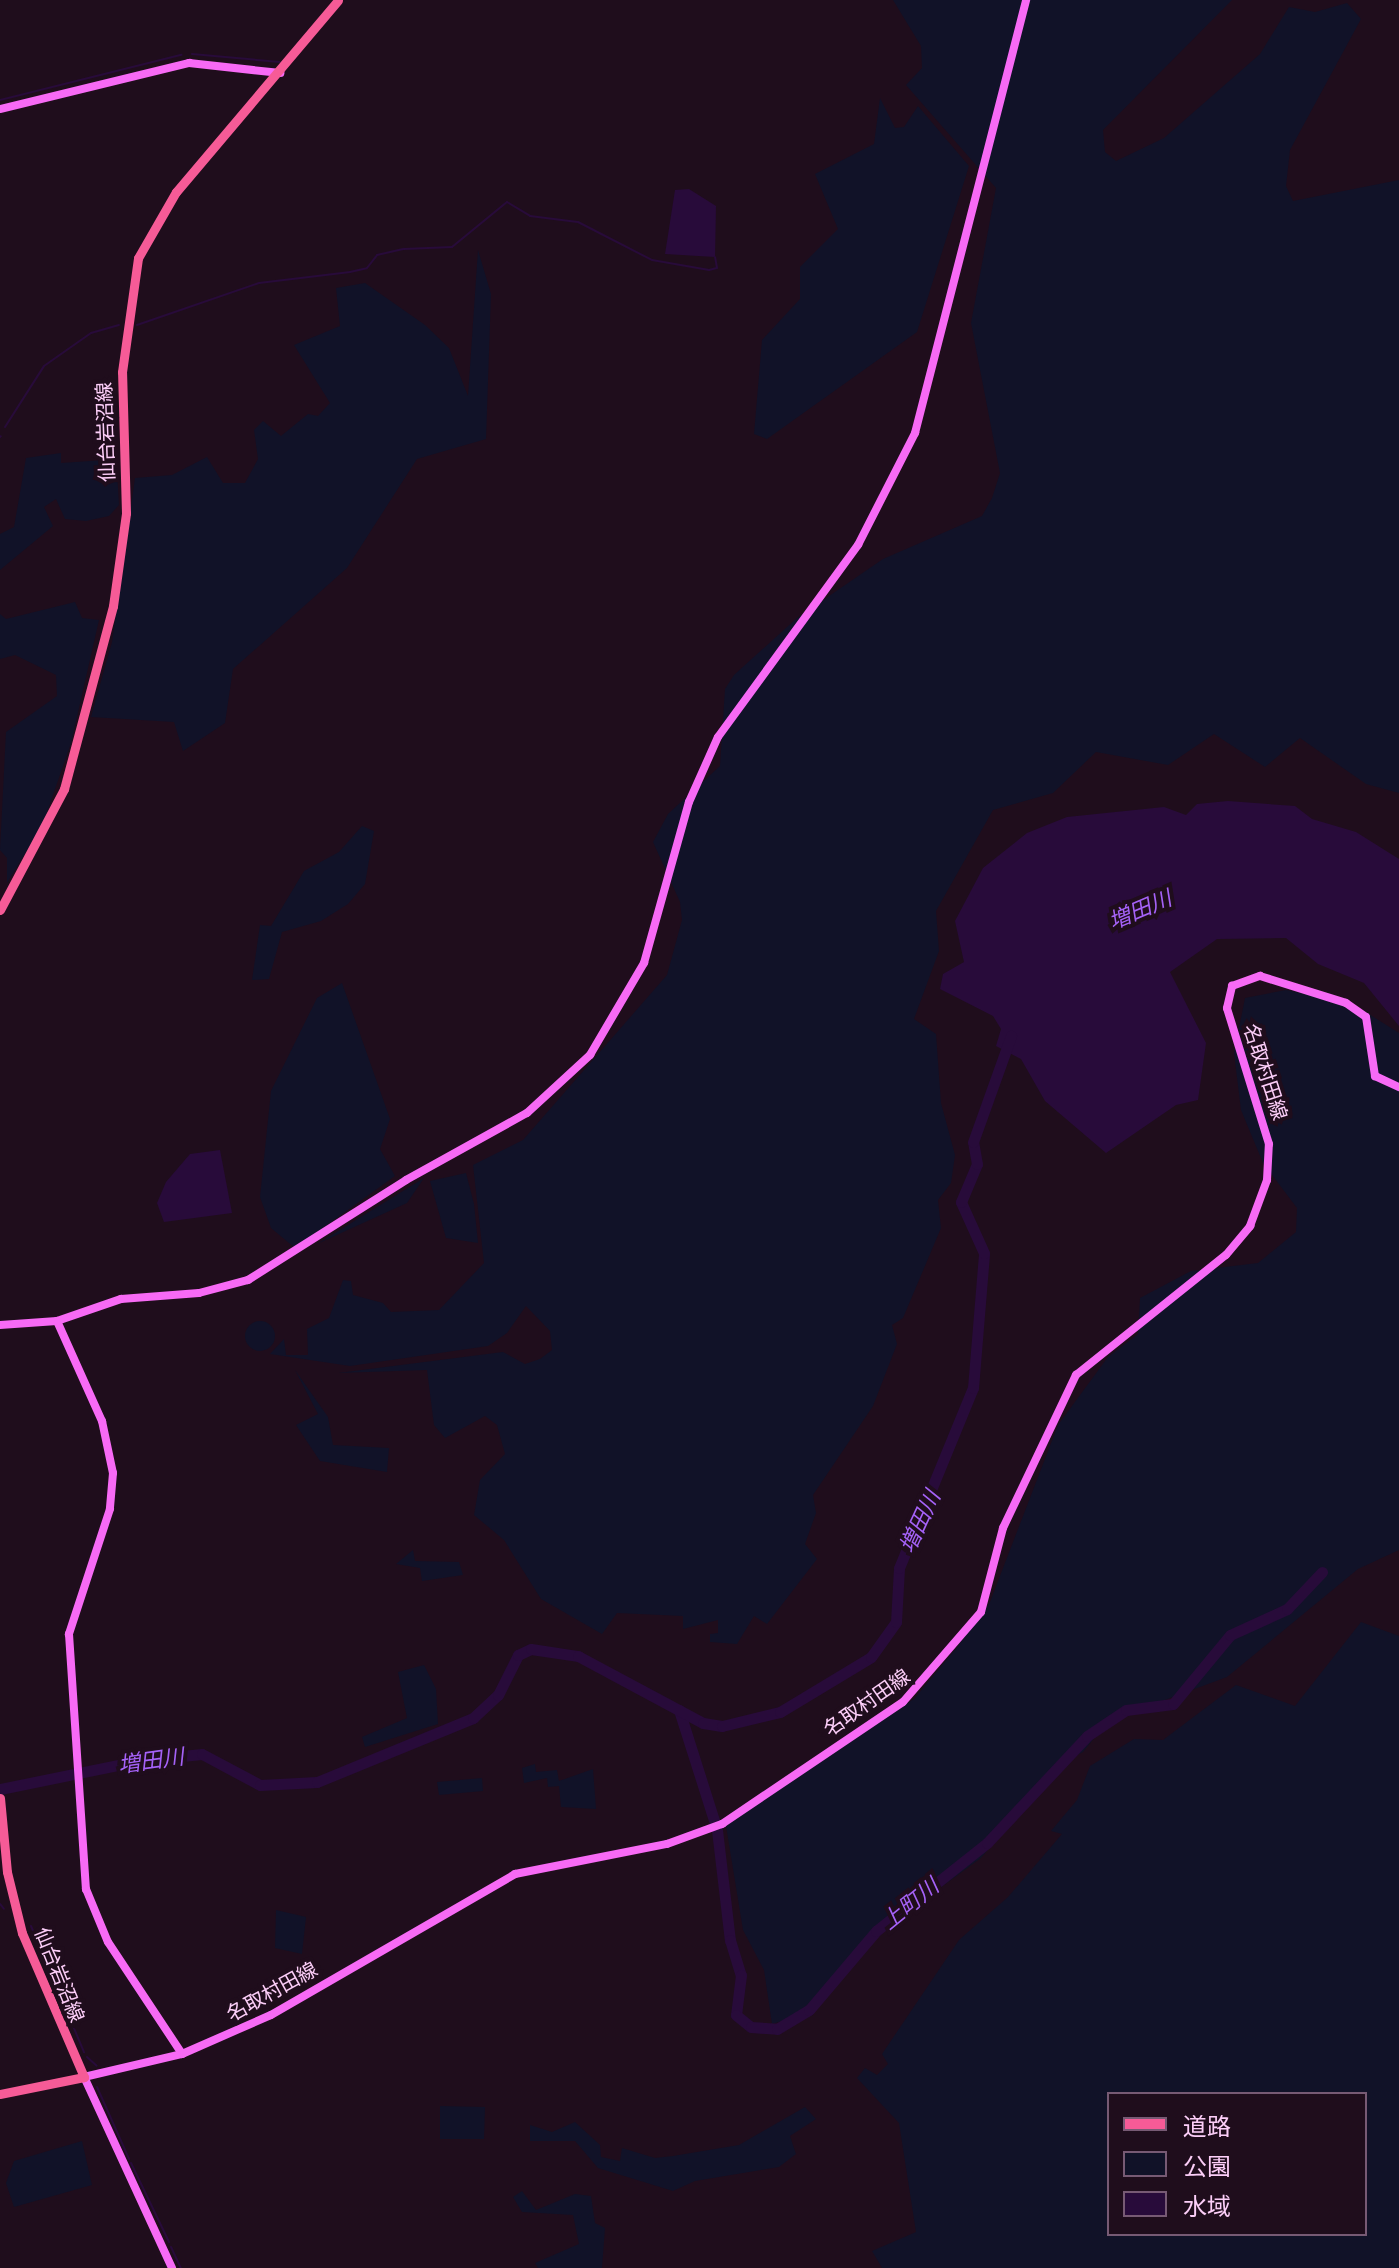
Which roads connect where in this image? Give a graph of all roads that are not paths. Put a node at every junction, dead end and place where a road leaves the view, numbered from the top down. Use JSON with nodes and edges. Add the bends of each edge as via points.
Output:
{"nodes":[{"id":1,"x":338,"y":0,"type":"edge"},
{"id":2,"x":1026,"y":0,"type":"edge"},
{"id":3,"x":280,"y":73,"type":"junction"},
{"id":4,"x":0,"y":109,"type":"edge"},
{"id":5,"x":0,"y":910,"type":"edge"},
{"id":6,"x":1399,"y":1087,"type":"edge"},
{"id":7,"x":57,"y":1321,"type":"junction"},
{"id":8,"x":0,"y":1325,"type":"edge"},
{"id":9,"x":0,"y":1799,"type":"edge"},
{"id":10,"x":182,"y":2054,"type":"junction"},
{"id":11,"x":84,"y":2077,"type":"junction"},
{"id":12,"x":0,"y":2094,"type":"edge"},
{"id":13,"x":172,"y":2268,"type":"edge"}],
"edges":[{"from":1,"to":3,"type":"main road","name":"仙台岩沼線"},
{"from":2,"to":7,"type":"street","via":[[927,398],[890,490],[858,545],[718,737],[689,802],[644,963],[590,1055],[527,1113],[406,1180],[248,1280],[214,1291],[121,1299]]},
{"from":3,"to":4,"type":"street","via":[[228,62],[189,63]]},
{"from":3,"to":5,"type":"main road","name":"仙台岩沼線","via":[[176,192],[138,258],[122,372],[126,513],[113,606],[64,789]]},
{"from":6,"to":10,"type":"street","name":"名取村田線","via":[[1375,1076],[1366,1017],[1346,1003],[1260,976],[1232,986],[1227,1008],[1269,1144],[1267,1180],[1250,1226],[1226,1255],[1076,1375],[1003,1528],[981,1612],[919,1689],[714,1827],[667,1844],[515,1874],[367,1954],[291,2004]]},
{"from":7,"to":8,"type":"street"},
{"from":7,"to":10,"type":"street","via":[[102,1421],[113,1473],[110,1509],[69,1634],[81,1763],[81,1853],[89,1901],[108,1942]]},
{"from":9,"to":11,"type":"main road","name":"仙台岩沼線","via":[[7,1872],[22,1933]]},
{"from":10,"to":11,"type":"street","name":"名取村田線"},
{"from":11,"to":12,"type":"main road"},
{"from":11,"to":13,"type":"street"}]}
